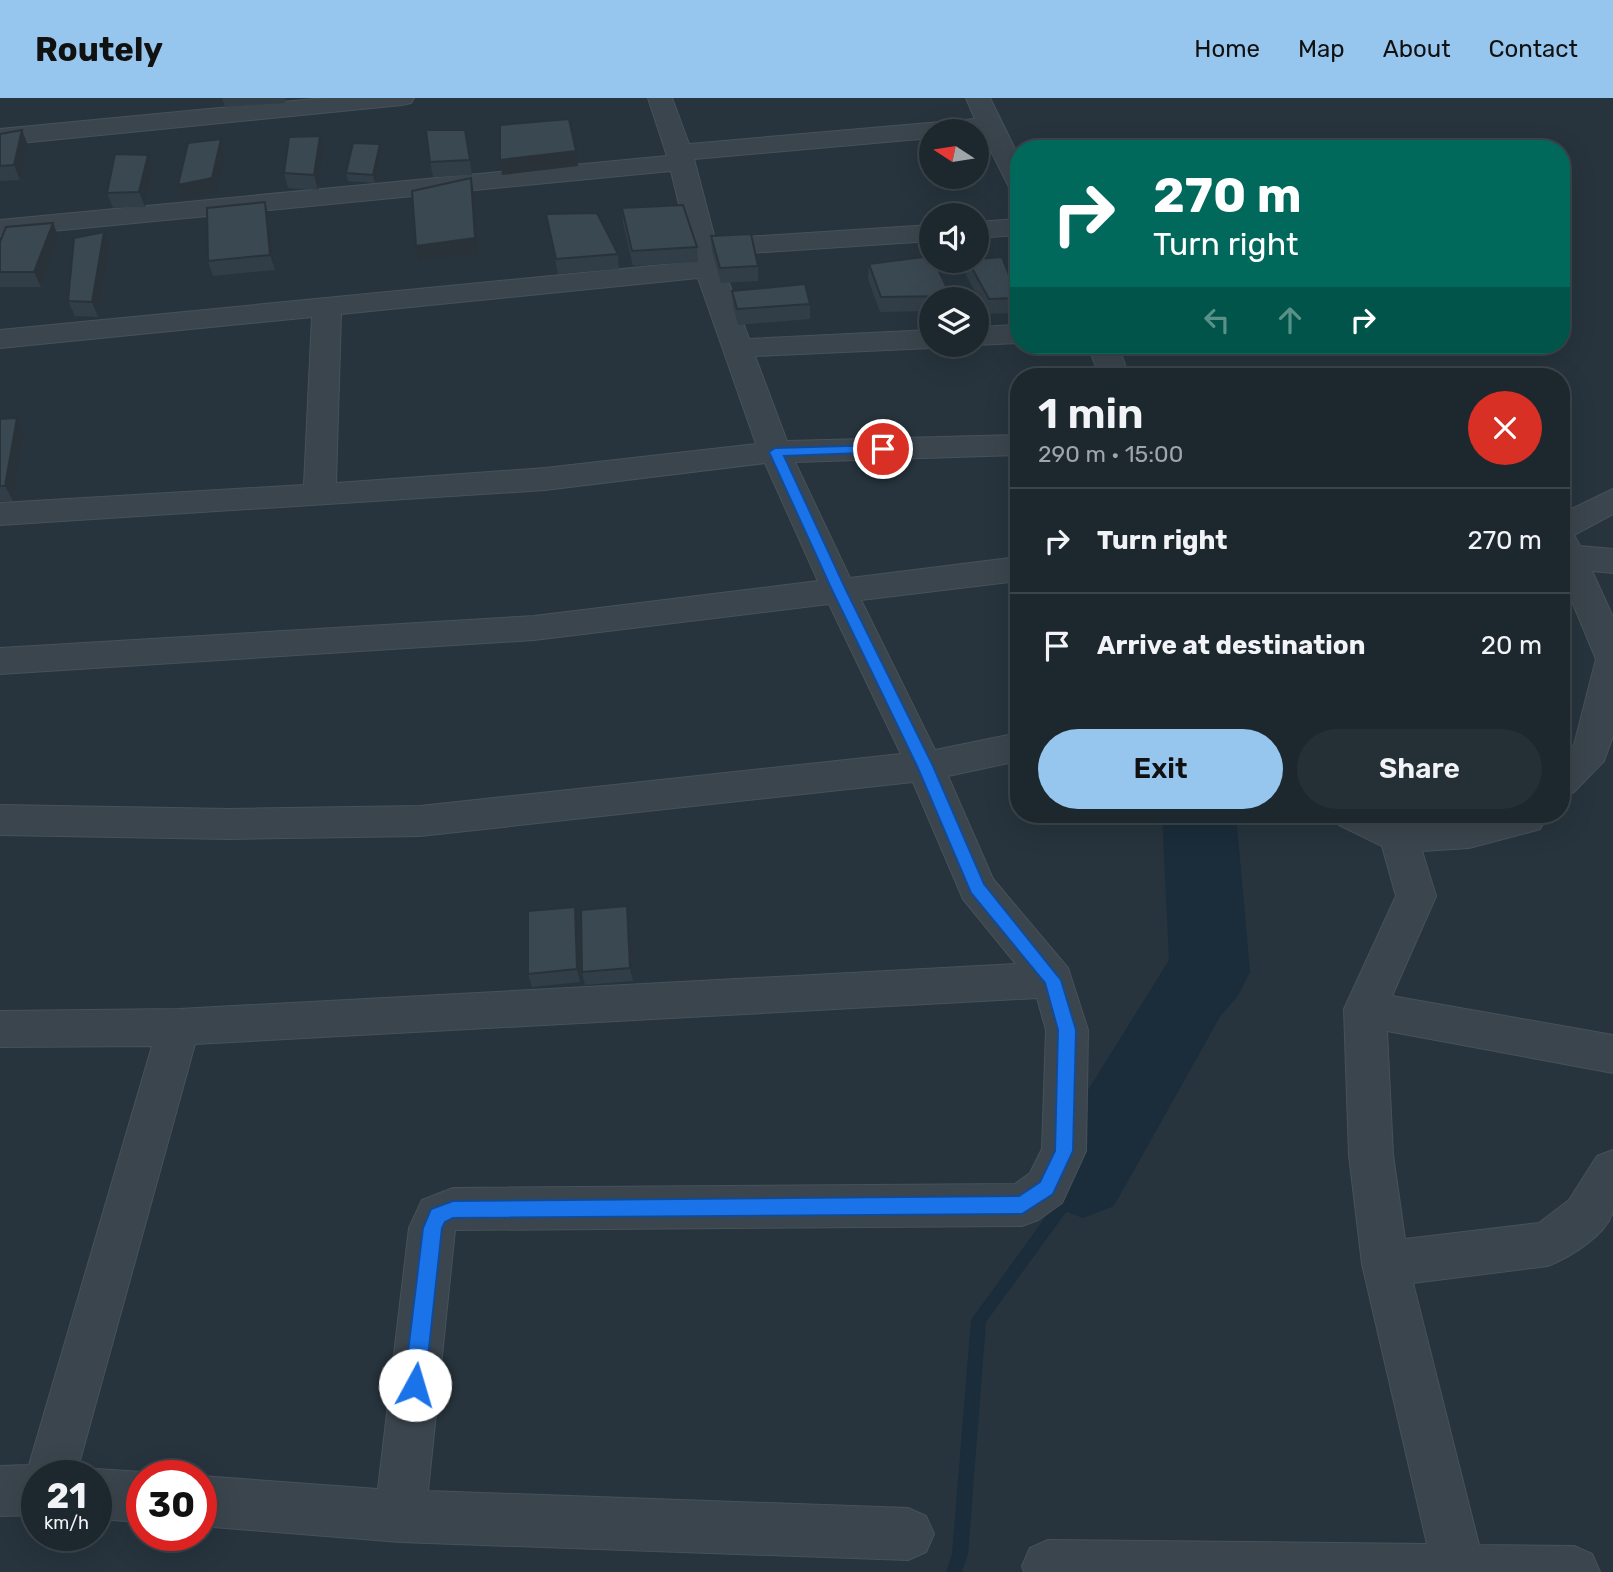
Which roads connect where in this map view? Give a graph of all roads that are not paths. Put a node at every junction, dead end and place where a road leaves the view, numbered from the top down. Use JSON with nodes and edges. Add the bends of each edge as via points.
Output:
{"nodes":[{"id":1,"x":402,"y":98,"type":"edge"},
{"id":2,"x":660,"y":98,"type":"edge"},
{"id":3,"x":978,"y":98,"type":"edge"},
{"id":4,"x":990,"y":125,"type":"junction"},
{"id":5,"x":0,"y":137,"type":"edge"},
{"id":6,"x":680,"y":158,"type":"junction"},
{"id":7,"x":1010,"y":165,"type":"edge"},
{"id":8,"x":0,"y":228,"type":"edge"},
{"id":9,"x":1010,"y":228,"type":"edge"},
{"id":10,"x":989,"y":229,"type":"edge"},
{"id":11,"x":919,"y":234,"type":"edge"},
{"id":12,"x":706,"y":259,"type":"junction"},
{"id":13,"x":327,"y":307,"type":"junction"},
{"id":14,"x":1010,"y":334,"type":"edge"},
{"id":15,"x":989,"y":335,"type":"edge"},
{"id":16,"x":0,"y":339,"type":"edge"},
{"id":17,"x":919,"y":340,"type":"edge"},
{"id":18,"x":737,"y":348,"type":"junction"},
{"id":19,"x":1010,"y":445,"type":"edge"},
{"id":20,"x":775,"y":452,"type":"junction"},
{"id":21,"x":320,"y":494,"type":"junction"},
{"id":22,"x":1570,"y":494,"type":"edge"},
{"id":23,"x":1611,"y":501,"type":"edge"},
{"id":24,"x":0,"y":514,"type":"edge"},
{"id":25,"x":1570,"y":537,"type":"edge"},
{"id":26,"x":1570,"y":544,"type":"edge"},
{"id":27,"x":1570,"y":559,"type":"edge"},
{"id":28,"x":1613,"y":561,"type":"edge"},
{"id":29,"x":1010,"y":570,"type":"edge"},
{"id":30,"x":839,"y":590,"type":"junction"},
{"id":31,"x":0,"y":661,"type":"edge"},
{"id":32,"x":1611,"y":677,"type":"edge"},
{"id":33,"x":1010,"y":749,"type":"edge"},
{"id":34,"x":925,"y":766,"type":"junction"},
{"id":35,"x":1570,"y":773,"type":"edge"},
{"id":36,"x":0,"y":820,"type":"edge"},
{"id":37,"x":1371,"y":823,"type":"edge"},
{"id":38,"x":1508,"y":823,"type":"edge"},
{"id":39,"x":1399,"y":836,"type":"junction"},
{"id":40,"x":1053,"y":980,"type":"junction"},
{"id":41,"x":1365,"y":1009,"type":"junction"},
{"id":42,"x":179,"y":1027,"type":"junction"},
{"id":43,"x":0,"y":1029,"type":"edge"},
{"id":44,"x":1613,"y":1055,"type":"edge"},
{"id":45,"x":1613,"y":1171,"type":"edge"},
{"id":46,"x":1385,"y":1264,"type":"junction"},
{"id":47,"x":55,"y":1460,"type":"edge"},
{"id":48,"x":21,"y":1491,"type":"edge"},
{"id":49,"x":0,"y":1492,"type":"edge"},
{"id":50,"x":217,"y":1502,"type":"edge"},
{"id":51,"x":400,"y":1516,"type":"junction"},
{"id":52,"x":908,"y":1534,"type":"dead end"},
{"id":53,"x":1048,"y":1566,"type":"dead end"},
{"id":54,"x":1460,"y":1572,"type":"edge"},
{"id":55,"x":1574,"y":1572,"type":"edge"}],
"edges":[{"from":1,"to":5,"type":"street"},
{"from":2,"to":6,"type":"street"},
{"from":3,"to":4,"type":"street"},
{"from":4,"to":6,"type":"street"},
{"from":4,"to":7,"type":"street"},
{"from":6,"to":8,"type":"street"},
{"from":6,"to":12,"type":"street"},
{"from":9,"to":10,"type":"street"},
{"from":11,"to":12,"type":"street"},
{"from":12,"to":13,"type":"street"},
{"from":12,"to":18,"type":"street"},
{"from":13,"to":16,"type":"street"},
{"from":13,"to":21,"type":"street"},
{"from":14,"to":15,"type":"street"},
{"from":17,"to":18,"type":"street"},
{"from":18,"to":20,"type":"street"},
{"from":19,"to":20,"type":"street"},
{"from":20,"to":21,"type":"street","via":[[545,479]]},
{"from":20,"to":30,"type":"street"},
{"from":21,"to":24,"type":"street"},
{"from":22,"to":23,"type":"street"},
{"from":23,"to":25,"type":"street"},
{"from":26,"to":28,"type":"street"},
{"from":27,"to":32,"type":"street"},
{"from":29,"to":30,"type":"street"},
{"from":30,"to":31,"type":"street","via":[[534,628]]},
{"from":30,"to":34,"type":"street"},
{"from":32,"to":35,"type":"street","via":[[1591,751]]},
{"from":33,"to":34,"type":"street"},
{"from":34,"to":36,"type":"street","via":[[420,821]]},
{"from":34,"to":40,"type":"street","via":[[977,888]]},
{"from":37,"to":39,"type":"street"},
{"from":38,"to":39,"type":"street","via":[[1469,833]]},
{"from":39,"to":41,"type":"street","via":[[1416,896]]},
{"from":40,"to":42,"type":"street"},
{"from":40,"to":51,"type":"street","via":[[1067,1030],[1064,1151],[1046,1188],[1022,1205],[453,1209],[438,1215],[432,1228]]},
{"from":41,"to":44,"type":"street"},
{"from":41,"to":46,"type":"street","via":[[1371,1155]]},
{"from":42,"to":43,"type":"street"},
{"from":42,"to":47,"type":"street"},
{"from":45,"to":46,"type":"street","via":[[1585,1215],[1548,1244]]},
{"from":46,"to":54,"type":"street"},
{"from":48,"to":49,"type":"street"},
{"from":50,"to":51,"type":"street"},
{"from":51,"to":52,"type":"street"},
{"from":53,"to":54,"type":"street"},
{"from":54,"to":55,"type":"street"}]}
